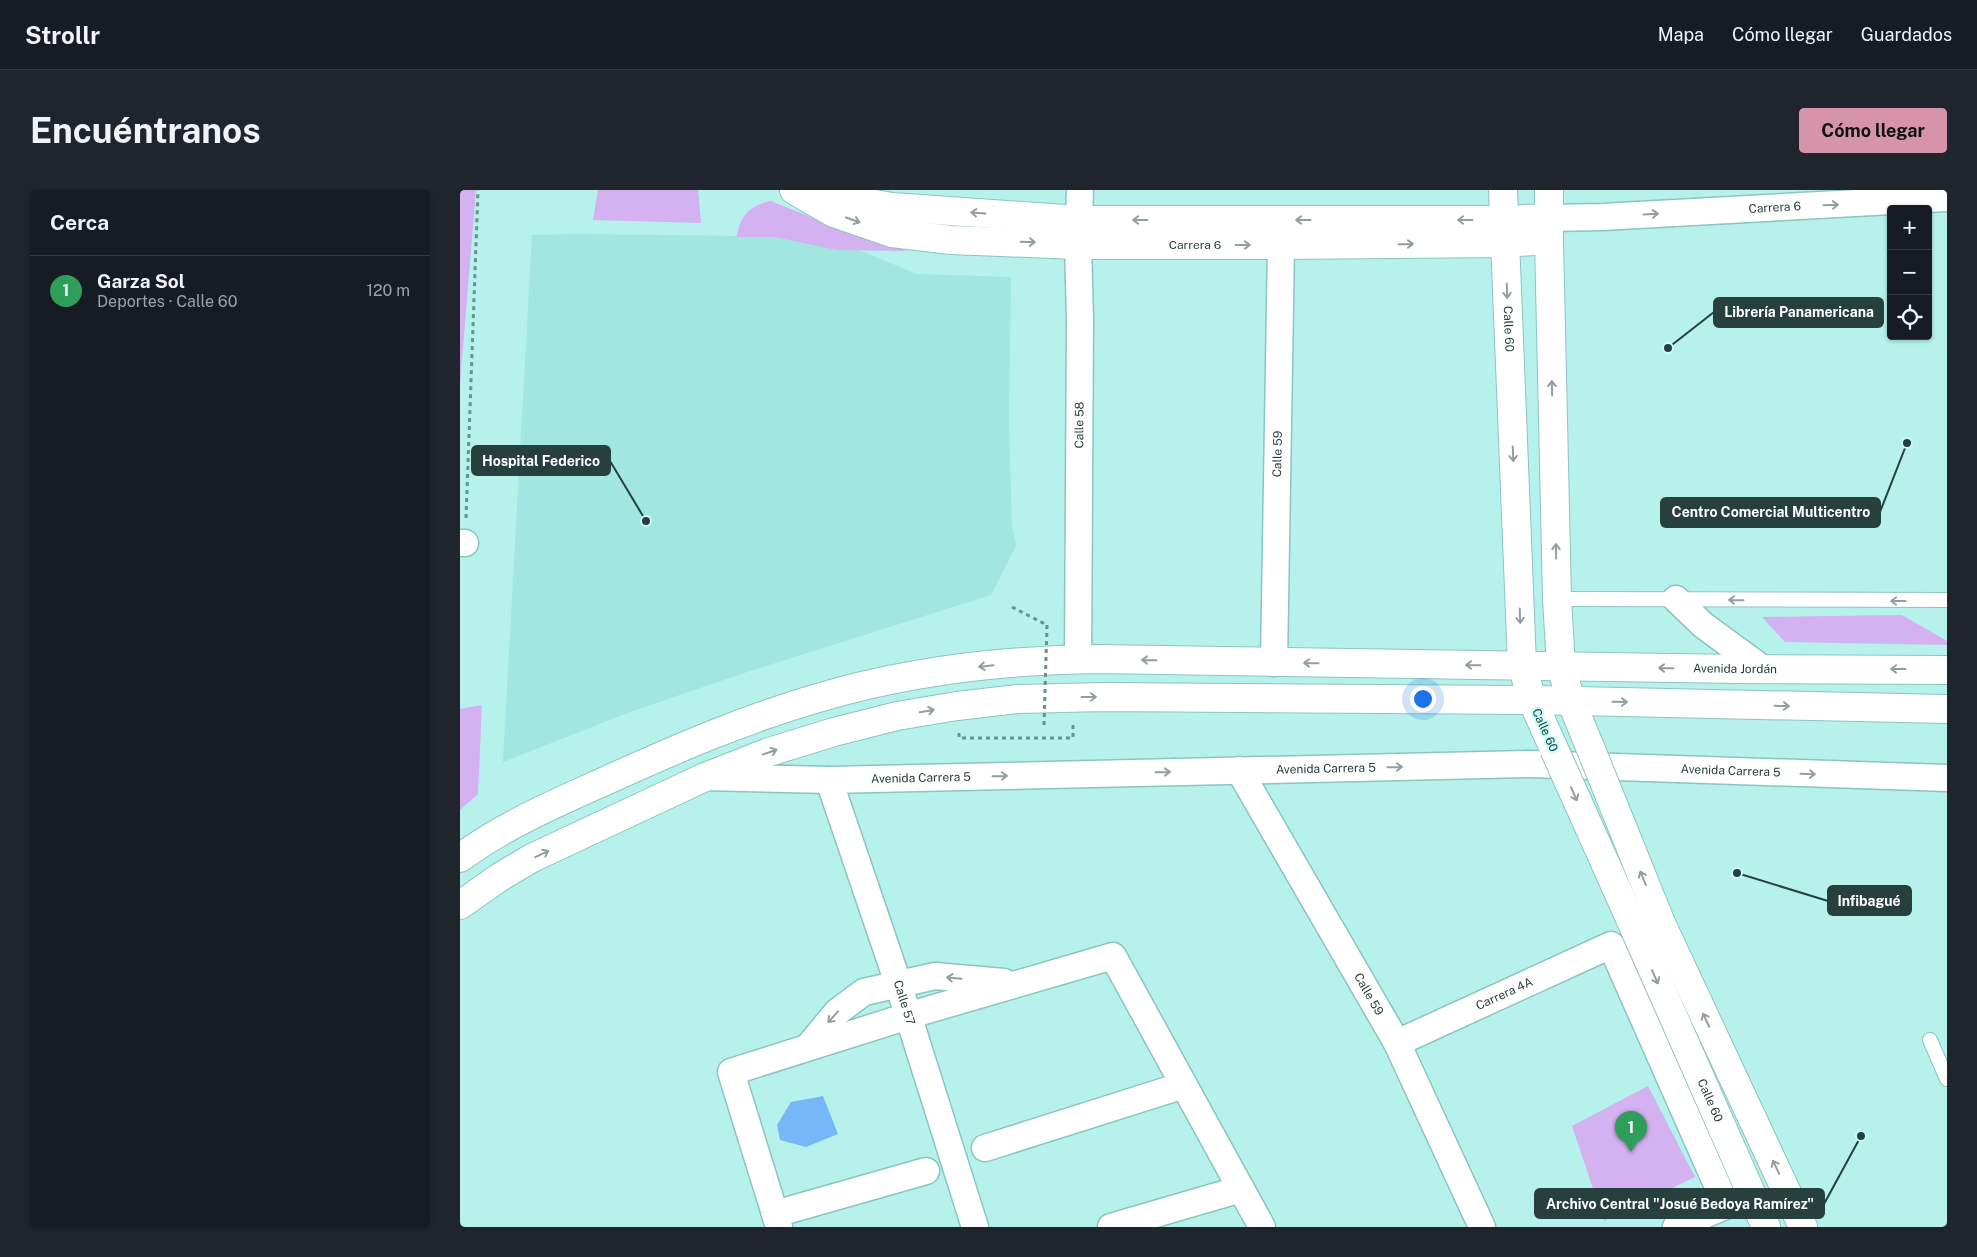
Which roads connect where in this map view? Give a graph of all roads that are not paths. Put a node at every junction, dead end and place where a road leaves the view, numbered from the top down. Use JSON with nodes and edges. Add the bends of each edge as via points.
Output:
{"nodes":[{"id":1,"x":796,"y":190,"type":"edge"},
{"id":2,"x":1080,"y":190,"type":"edge"},
{"id":3,"x":1503,"y":190,"type":"edge"},
{"id":4,"x":1549,"y":190,"type":"edge"},
{"id":5,"x":1947,"y":198,"type":"edge"},
{"id":6,"x":892,"y":210,"type":"edge"},
{"id":7,"x":1549,"y":229,"type":"junction"},
{"id":8,"x":1504,"y":231,"type":"junction"},
{"id":9,"x":1078,"y":232,"type":"junction"},
{"id":10,"x":1281,"y":245,"type":"junction"},
{"id":11,"x":1557,"y":599,"type":"junction"},
{"id":12,"x":1676,"y":599,"type":"junction"},
{"id":13,"x":1941,"y":600,"type":"edge"},
{"id":14,"x":1947,"y":610,"type":"edge"},
{"id":15,"x":1078,"y":659,"type":"junction"},
{"id":16,"x":1274,"y":663,"type":"junction"},
{"id":17,"x":1522,"y":665,"type":"junction"},
{"id":18,"x":1561,"y":666,"type":"junction"},
{"id":19,"x":1763,"y":669,"type":"junction"},
{"id":20,"x":1947,"y":670,"type":"edge"},
{"id":21,"x":1532,"y":700,"type":"junction"},
{"id":22,"x":1571,"y":701,"type":"junction"},
{"id":23,"x":1947,"y":709,"type":"edge"},
{"id":24,"x":1239,"y":770,"type":"junction"},
{"id":25,"x":705,"y":777,"type":"junction"},
{"id":26,"x":1947,"y":778,"type":"edge"},
{"id":27,"x":829,"y":780,"type":"junction"},
{"id":28,"x":469,"y":852,"type":"edge"},
{"id":29,"x":460,"y":905,"type":"edge"},
{"id":30,"x":898,"y":983,"type":"junction"},
{"id":31,"x":1020,"y":984,"type":"junction"},
{"id":32,"x":909,"y":1016,"type":"junction"},
{"id":33,"x":1930,"y":1040,"type":"dead end"},
{"id":34,"x":1397,"y":1044,"type":"junction"},
{"id":35,"x":808,"y":1047,"type":"junction"},
{"id":36,"x":1947,"y":1079,"type":"edge"},
{"id":37,"x":1184,"y":1085,"type":"junction"},
{"id":38,"x":985,"y":1148,"type":"dead end"},
{"id":39,"x":926,"y":1171,"type":"dead end"},
{"id":40,"x":1241,"y":1188,"type":"junction"},
{"id":41,"x":1752,"y":1195,"type":"junction"},
{"id":42,"x":1726,"y":1205,"type":"junction"},
{"id":43,"x":777,"y":1221,"type":"edge"},
{"id":44,"x":975,"y":1227,"type":"edge"},
{"id":45,"x":1112,"y":1227,"type":"edge"},
{"id":46,"x":1262,"y":1227,"type":"edge"},
{"id":47,"x":1482,"y":1227,"type":"edge"},
{"id":48,"x":1676,"y":1227,"type":"edge"},
{"id":49,"x":1766,"y":1227,"type":"edge"},
{"id":50,"x":1803,"y":1227,"type":"edge"}],
"edges":[{"from":1,"to":6,"type":"main road","name":"Carrera 6"},
{"from":2,"to":9,"type":"street","name":"Calle 58"},
{"from":3,"to":8,"type":"main road","name":"Calle 60"},
{"from":4,"to":7,"type":"main road"},
{"from":7,"to":5,"type":"street","name":"Carrera 6","one_way":true,"via":[[1602,217]]},
{"from":6,"to":9,"type":"main road","name":"Carrera 6"},
{"from":7,"to":8,"type":"main road","name":"Carrera 6"},
{"from":11,"to":7,"type":"main road","one_way":true},
{"from":8,"to":9,"type":"main road","name":"Carrera 6","one_way":true},
{"from":10,"to":8,"type":"main road","name":"Carrera 6","one_way":true},
{"from":8,"to":17,"type":"main road","name":"Calle 60","one_way":true},
{"from":9,"to":10,"type":"main road","name":"Carrera 6","one_way":true},
{"from":9,"to":15,"type":"street","name":"Calle 58"},
{"from":10,"to":16,"type":"street","name":"Calle 59"},
{"from":11,"to":12,"type":"lane"},
{"from":11,"to":18,"type":"main road"},
{"from":13,"to":12,"type":"lane","one_way":true},
{"from":12,"to":19,"type":"street","via":[[1702,625]]},
{"from":13,"to":14,"type":"lane"},
{"from":16,"to":15,"type":"main road","one_way":true},
{"from":15,"to":28,"type":"main road","one_way":true,"via":[[946,670],[819,697],[754,719],[627,771],[537,812]]},
{"from":17,"to":16,"type":"main road","one_way":true},
{"from":17,"to":18,"type":"main road","name":"Avenida Jordán"},
{"from":17,"to":21,"type":"main road","name":"Calle 60"},
{"from":19,"to":18,"type":"main road","name":"Avenida Jordán","one_way":true},
{"from":18,"to":22,"type":"main road"},
{"from":20,"to":19,"type":"main road","name":"Avenida Jordán","one_way":true},
{"from":21,"to":22,"type":"main road"},
{"from":25,"to":21,"type":"main road","name":"Avenida Carrera 5","one_way":true,"via":[[779,749],[897,716],[1018,700],[1074,697]]},
{"from":21,"to":41,"type":"main road","name":"Calle 60","one_way":true,"bridge":true},
{"from":22,"to":23,"type":"main road","one_way":true},
{"from":50,"to":22,"type":"main road","one_way":true,"bridge":true,"via":[[1661,923]]},
{"from":24,"to":26,"type":"street","name":"Avenida Carrera 5","one_way":true,"via":[[1529,764]]},
{"from":27,"to":24,"type":"street","name":"Avenida Carrera 5","one_way":true},
{"from":24,"to":34,"type":"street","name":"Calle 59"},
{"from":25,"to":27,"type":"street","name":"Avenida Carrera 5"},
{"from":29,"to":25,"type":"main road","name":"Avenida Carrera 5","one_way":true,"via":[[532,858]]},
{"from":27,"to":30,"type":"street","name":"Calle 57"},
{"from":31,"to":30,"type":"street","one_way":true,"via":[[935,976]]},
{"from":30,"to":32,"type":"street","name":"Calle 57"},
{"from":30,"to":35,"type":"street","one_way":true,"via":[[864,992],[837,1012]]},
{"from":31,"to":32,"type":"street"},
{"from":31,"to":37,"type":"street","via":[[1113,956]]},
{"from":32,"to":35,"type":"street"},
{"from":32,"to":44,"type":"street","name":"Calle 57"},
{"from":33,"to":36,"type":"lane"},
{"from":34,"to":42,"type":"street","name":"Carrera 4A","via":[[1611,945]]},
{"from":34,"to":47,"type":"street","name":"Calle 59"},
{"from":35,"to":43,"type":"street","via":[[731,1072]]},
{"from":37,"to":38,"type":"street"},
{"from":37,"to":40,"type":"street"},
{"from":39,"to":43,"type":"street"},
{"from":40,"to":45,"type":"street"},
{"from":40,"to":46,"type":"street"},
{"from":41,"to":42,"type":"street"},
{"from":41,"to":49,"type":"main road","name":"Calle 60"},
{"from":42,"to":48,"type":"street"}]}
